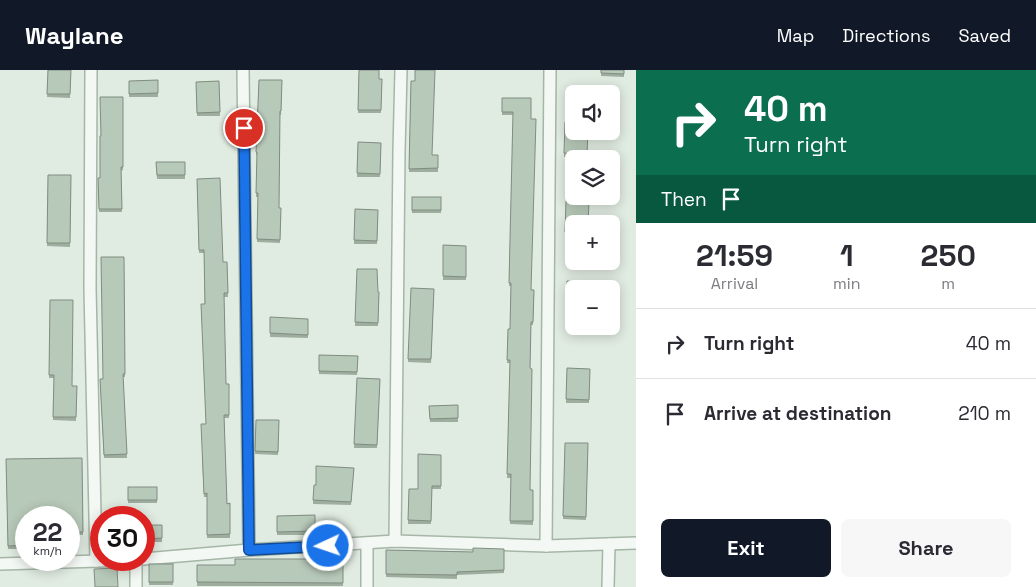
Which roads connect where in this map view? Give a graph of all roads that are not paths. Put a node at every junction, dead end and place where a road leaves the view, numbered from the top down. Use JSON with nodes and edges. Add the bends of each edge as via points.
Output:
{"nodes":[{"id":1,"x":91,"y":70,"type":"edge"},
{"id":2,"x":243,"y":70,"type":"edge"},
{"id":3,"x":401,"y":70,"type":"edge"},
{"id":4,"x":550,"y":70,"type":"edge"},
{"id":5,"x":95,"y":506,"type":"edge"},
{"id":6,"x":395,"y":542,"type":"junction"},
{"id":7,"x":636,"y":543,"type":"edge"},
{"id":8,"x":367,"y":544,"type":"junction"},
{"id":9,"x":609,"y":544,"type":"junction"},
{"id":10,"x":546,"y":546,"type":"junction"},
{"id":11,"x":249,"y":550,"type":"junction"},
{"id":12,"x":155,"y":558,"type":"edge"},
{"id":13,"x":90,"y":561,"type":"edge"},
{"id":14,"x":0,"y":564,"type":"edge"},
{"id":15,"x":136,"y":571,"type":"edge"},
{"id":16,"x":136,"y":587,"type":"edge"},
{"id":17,"x":367,"y":587,"type":"edge"},
{"id":18,"x":608,"y":587,"type":"edge"}],
"edges":[{"from":1,"to":5,"type":"street","via":[[90,288]]},
{"from":2,"to":11,"type":"street"},
{"from":3,"to":6,"type":"street"},
{"from":4,"to":10,"type":"street"},
{"from":6,"to":8,"type":"street"},
{"from":6,"to":10,"type":"street"},
{"from":7,"to":9,"type":"street"},
{"from":8,"to":11,"type":"street"},
{"from":8,"to":17,"type":"street"},
{"from":9,"to":10,"type":"street"},
{"from":9,"to":18,"type":"street"},
{"from":11,"to":12,"type":"street"},
{"from":13,"to":14,"type":"street"},
{"from":15,"to":16,"type":"street"}]}
